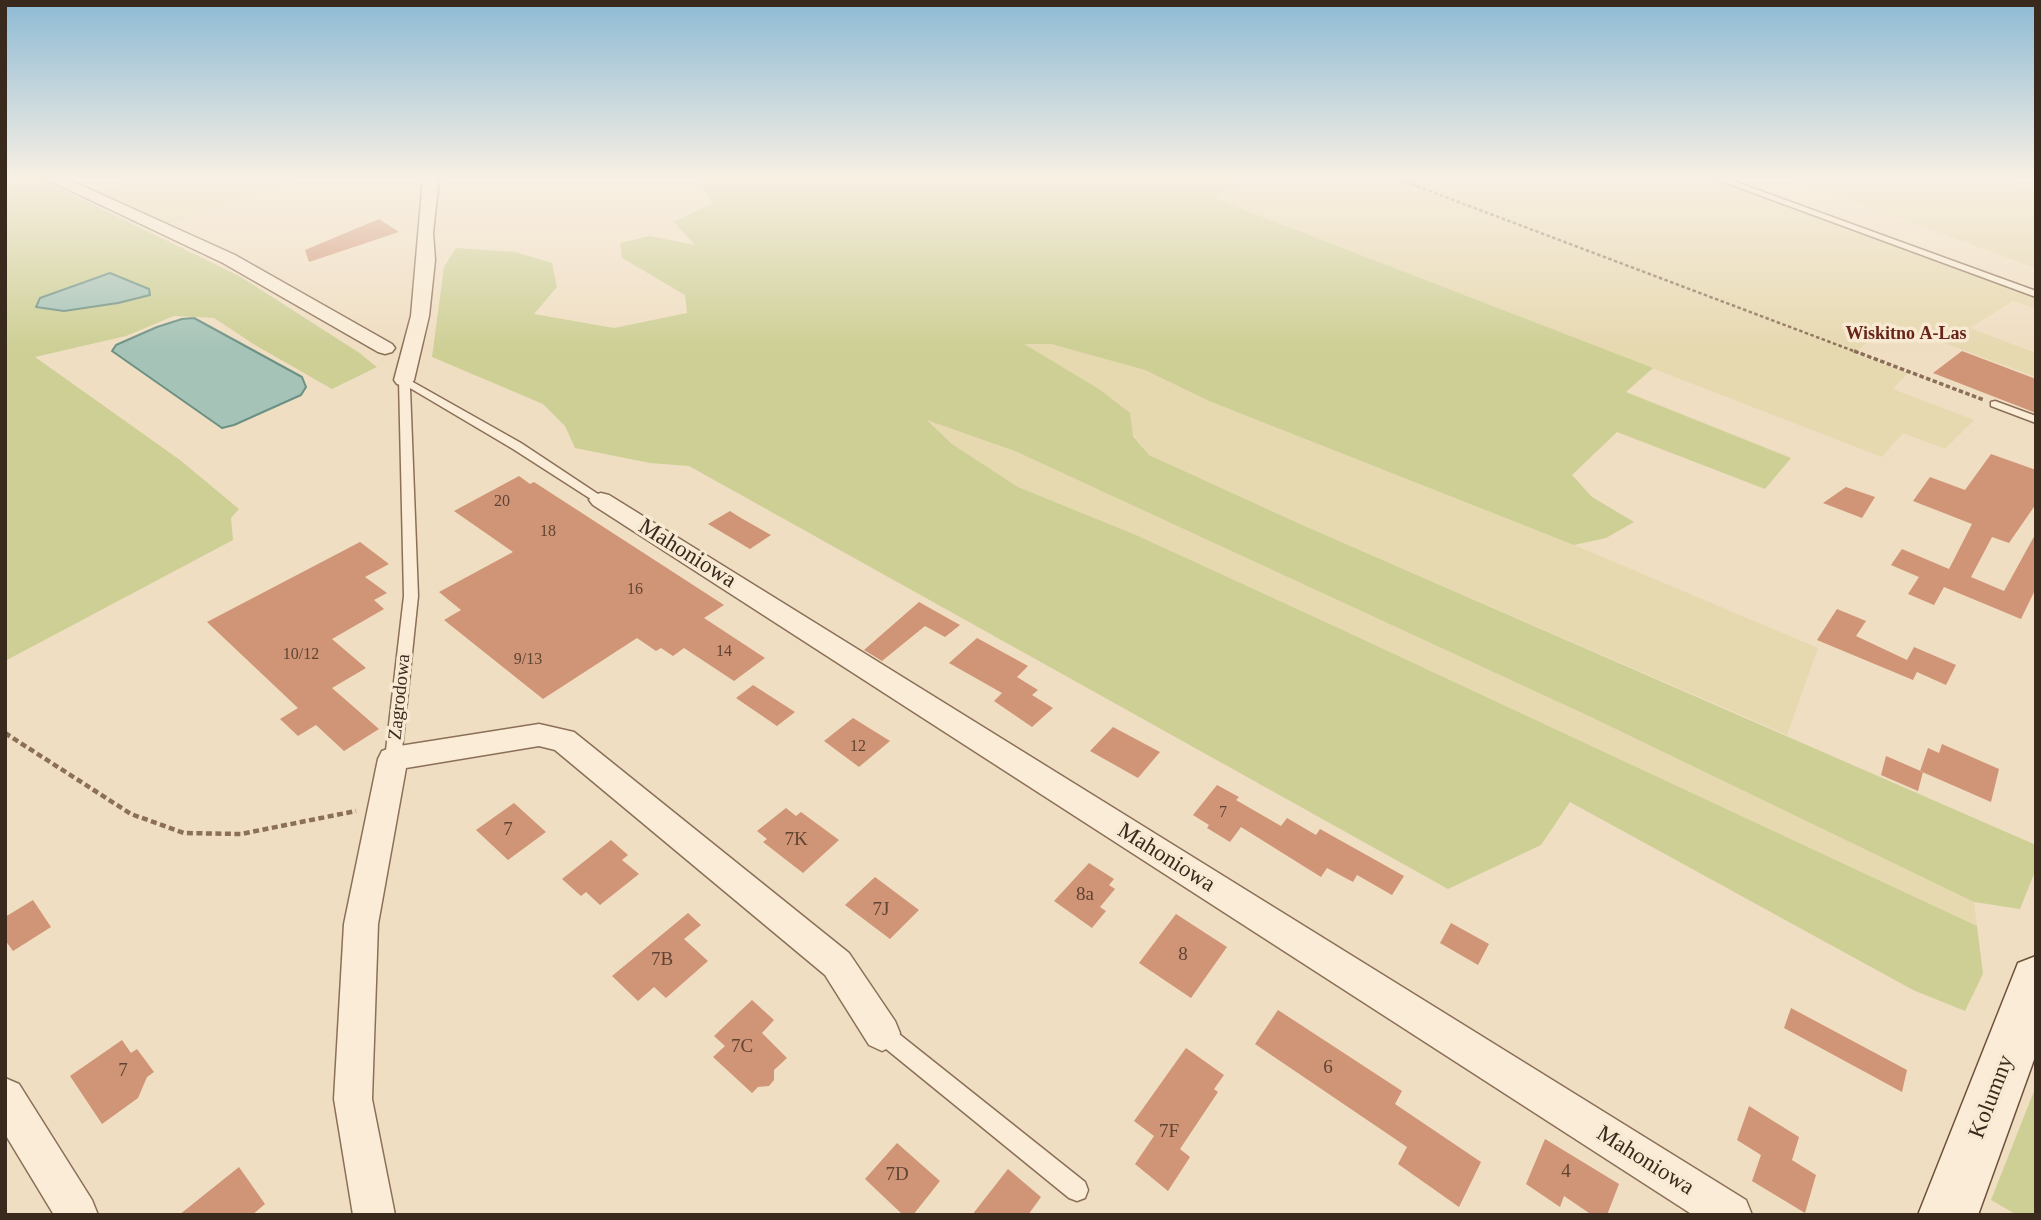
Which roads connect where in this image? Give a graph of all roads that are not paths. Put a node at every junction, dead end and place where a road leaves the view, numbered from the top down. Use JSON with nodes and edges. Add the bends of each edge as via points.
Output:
{"nodes":[{"id":1,"x":176,"y":235,"type":"edge"},
{"id":2,"x":425,"y":235,"type":"edge"},
{"id":3,"x":1874,"y":235,"type":"edge"},
{"id":4,"x":2036,"y":294,"type":"edge"},
{"id":5,"x":386,"y":348,"type":"dead end"},
{"id":6,"x":404,"y":380,"type":"junction"},
{"id":7,"x":1995,"y":404,"type":"road end"},
{"id":8,"x":2036,"y":420,"type":"edge"},
{"id":9,"x":601,"y":500,"type":"joint"},
{"id":10,"x":393,"y":759,"type":"junction"},
{"id":11,"x":2036,"y":980,"type":"edge"},
{"id":12,"x":882,"y":1033,"type":"joint"},
{"id":13,"x":5,"y":1097,"type":"edge"},
{"id":14,"x":1077,"y":1190,"type":"dead end"},
{"id":15,"x":77,"y":1215,"type":"edge"},
{"id":16,"x":374,"y":1215,"type":"edge"},
{"id":17,"x":1731,"y":1215,"type":"edge"},
{"id":18,"x":1948,"y":1215,"type":"edge"}],
"edges":[{"from":1,"to":5,"type":"street","via":[[229,259]]},
{"from":2,"to":6,"type":"street","name":"Zagrodowa","via":[[420,316]]},
{"from":3,"to":4,"type":"lane"},
{"from":6,"to":9,"type":"lane"},
{"from":6,"to":10,"type":"lane","name":"Zagrodowa","via":[[411,596]]},
{"from":7,"to":8,"type":"lane"},
{"from":9,"to":17,"type":"street","name":"Mahoniowa"},
{"from":10,"to":12,"type":"street","via":[[539,735],[564,740],[837,964]]},
{"from":10,"to":16,"type":"street","name":"Zagrodowa","via":[[361,923],[353,1099]]},
{"from":11,"to":18,"type":"street","name":"Kolumny"},
{"from":12,"to":14,"type":"lane"},
{"from":13,"to":15,"type":"street"}]}
